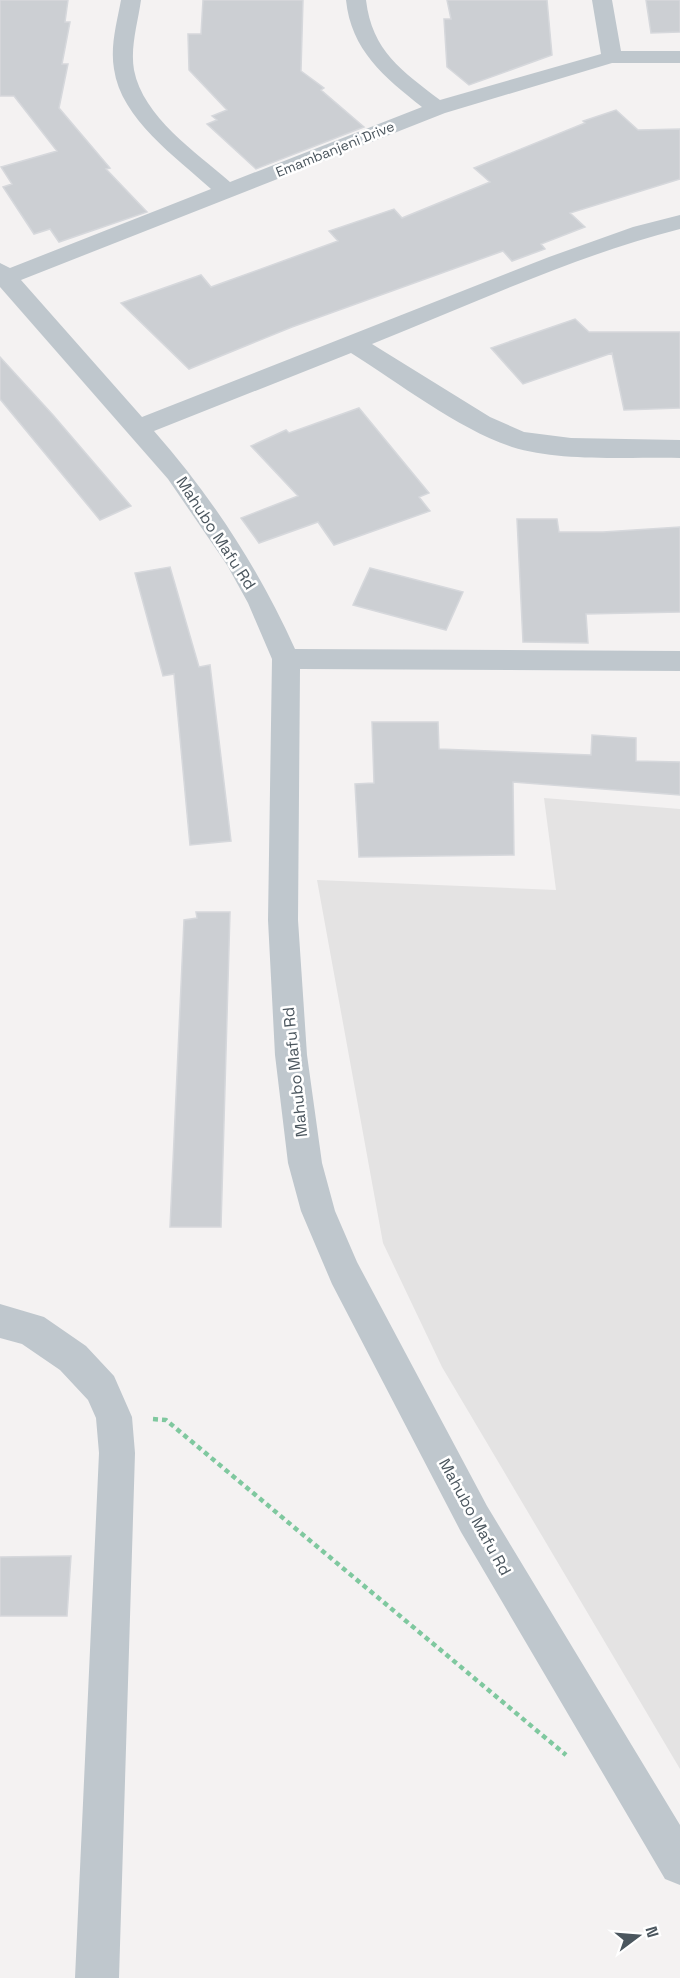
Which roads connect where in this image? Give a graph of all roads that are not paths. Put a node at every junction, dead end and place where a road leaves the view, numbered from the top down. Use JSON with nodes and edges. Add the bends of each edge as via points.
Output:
{"nodes":[{"id":1,"x":131,"y":0,"type":"edge"},
{"id":2,"x":356,"y":0,"type":"edge"},
{"id":3,"x":602,"y":0,"type":"edge"},
{"id":4,"x":612,"y":57,"type":"junction"},
{"id":5,"x":680,"y":57,"type":"edge"},
{"id":6,"x":438,"y":108,"type":"junction"},
{"id":7,"x":228,"y":192,"type":"junction"},
{"id":8,"x":680,"y":222,"type":"edge"},
{"id":9,"x":2,"y":276,"type":"edge"},
{"id":10,"x":351,"y":342,"type":"junction"},
{"id":11,"x":138,"y":428,"type":"junction"},
{"id":12,"x":680,"y":449,"type":"edge"},
{"id":13,"x":286,"y":659,"type":"junction"},
{"id":14,"x":680,"y":661,"type":"edge"},
{"id":15,"x":0,"y":1321,"type":"edge"},
{"id":16,"x":680,"y":1864,"type":"edge"},
{"id":17,"x":97,"y":1978,"type":"edge"}],
"edges":[{"from":1,"to":7,"type":"street","via":[[124,52],[127,85],[156,124]]},
{"from":2,"to":6,"type":"street","via":[[356,19],[375,55]]},
{"from":3,"to":4,"type":"street"},
{"from":4,"to":5,"type":"street","name":"Emambanjeni Drive"},
{"from":4,"to":6,"type":"street","name":"Emambanjeni Drive"},
{"from":6,"to":7,"type":"street","name":"Emambanjeni Drive"},
{"from":7,"to":9,"type":"street","name":"Emambanjeni Drive"},
{"from":8,"to":10,"type":"street","via":[[557,262]]},
{"from":9,"to":11,"type":"street","name":"Mahubo Mafu Rd"},
{"from":10,"to":11,"type":"street"},
{"from":10,"to":12,"type":"street","via":[[481,423],[519,440],[571,447]]},
{"from":11,"to":13,"type":"street","name":"Mahubo Mafu Rd","via":[[177,473],[237,560]]},
{"from":13,"to":14,"type":"street"},
{"from":13,"to":16,"type":"street","name":"Mahubo Mafu Rd","via":[[283,920],[291,1055],[305,1163],[318,1211],[344,1272],[474,1519]]},
{"from":15,"to":17,"type":"street","via":[[31,1329],[73,1358],[101,1388],[114,1417],[117,1453]]}]}
